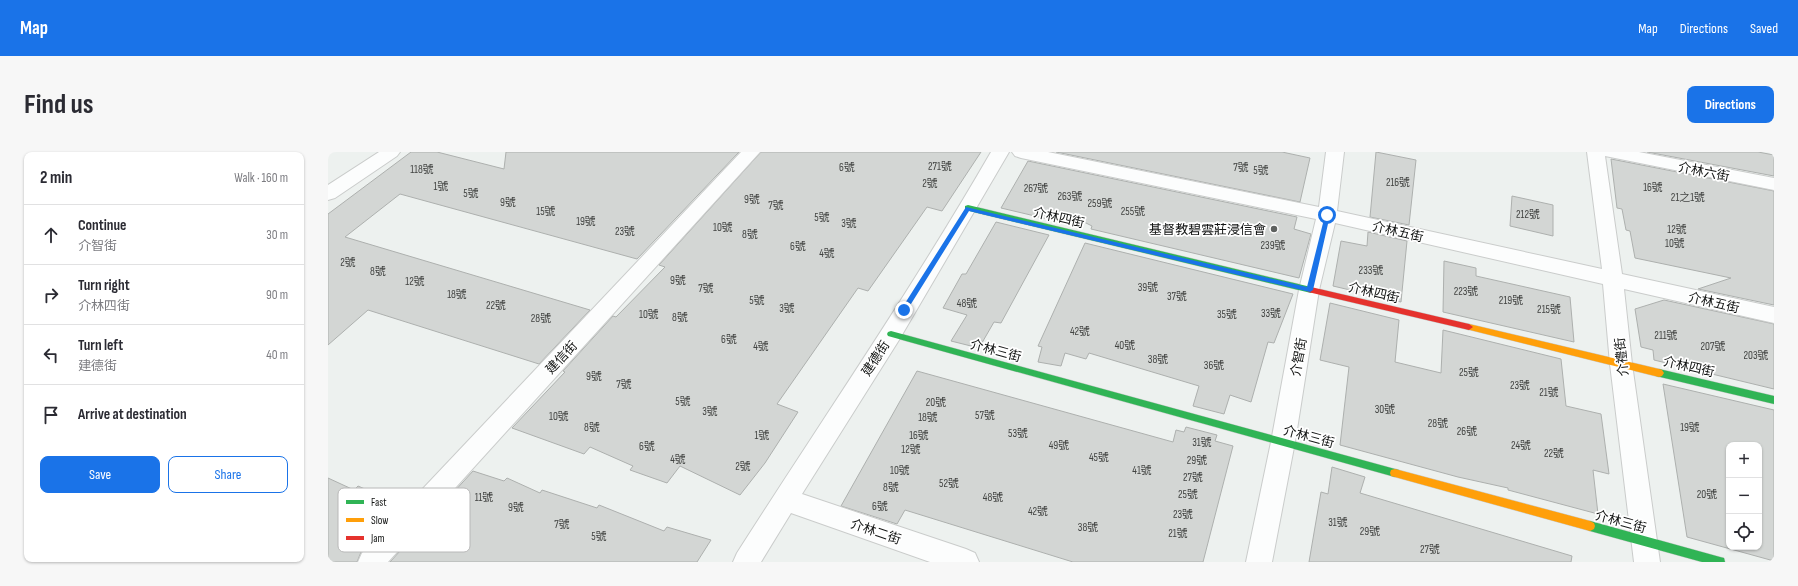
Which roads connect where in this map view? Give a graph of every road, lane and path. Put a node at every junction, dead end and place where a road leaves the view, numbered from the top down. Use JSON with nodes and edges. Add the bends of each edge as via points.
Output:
{"nodes":[{"id":1,"x":391,"y":152,"type":"edge"},
{"id":2,"x":751,"y":152,"type":"edge"},
{"id":3,"x":1000,"y":152,"type":"edge"},
{"id":4,"x":1021,"y":152,"type":"edge"},
{"id":5,"x":1596,"y":152,"type":"edge"},
{"id":6,"x":1610,"y":152,"type":"edge"},
{"id":7,"x":1331,"y":153,"type":"edge"},
{"id":8,"x":1774,"y":184,"type":"edge"},
{"id":9,"x":328,"y":194,"type":"edge"},
{"id":10,"x":968,"y":208,"type":"junction"},
{"id":11,"x":1327,"y":215,"type":"junction"},
{"id":12,"x":1613,"y":279,"type":"junction"},
{"id":13,"x":1310,"y":290,"type":"junction"},
{"id":14,"x":1774,"y":315,"type":"edge"},
{"id":15,"x":891,"y":334,"type":"junction"},
{"id":16,"x":1621,"y":364,"type":"junction"},
{"id":17,"x":1774,"y":400,"type":"edge"},
{"id":18,"x":1282,"y":442,"type":"junction"},
{"id":19,"x":440,"y":488,"type":"edge"},
{"id":20,"x":786,"y":500,"type":"junction"},
{"id":21,"x":380,"y":552,"type":"edge"},
{"id":22,"x":1646,"y":552,"type":"edge"},
{"id":23,"x":371,"y":562,"type":"edge"},
{"id":24,"x":746,"y":562,"type":"edge"},
{"id":25,"x":966,"y":562,"type":"edge"},
{"id":26,"x":1259,"y":562,"type":"edge"},
{"id":27,"x":1720,"y":562,"type":"edge"}],
"edges":[{"from":1,"to":9,"type":"street"},
{"from":2,"to":19,"type":"street","name":"建信街"},
{"from":3,"to":10,"type":"street","name":"建德街"},
{"from":4,"to":11,"type":"street","name":"介林五街"},
{"from":5,"to":12,"type":"street","name":"介禮街"},
{"from":6,"to":8,"type":"street","name":"介林六街"},
{"from":7,"to":11,"type":"street","name":"介智街"},
{"from":10,"to":13,"type":"street","name":"介林四街"},
{"from":10,"to":15,"type":"street","name":"建德街"},
{"from":11,"to":12,"type":"street","name":"介林五街"},
{"from":11,"to":13,"type":"street","name":"介智街"},
{"from":12,"to":14,"type":"street","name":"介林五街"},
{"from":12,"to":16,"type":"street","name":"介禮街"},
{"from":13,"to":16,"type":"street","name":"介林四街"},
{"from":13,"to":18,"type":"street","name":"介智街"},
{"from":15,"to":18,"type":"street","name":"介林三街"},
{"from":15,"to":20,"type":"street","name":"建德街"},
{"from":16,"to":17,"type":"street","name":"介林四街"},
{"from":16,"to":22,"type":"street","name":"介禮街"},
{"from":18,"to":22,"type":"street","name":"介林三街"},
{"from":18,"to":26,"type":"street","name":"介智街"},
{"from":20,"to":24,"type":"street","name":"建德街"},
{"from":20,"to":25,"type":"street","name":"介林二街"},
{"from":21,"to":23,"type":"street","name":"建信街"},
{"from":22,"to":27,"type":"street","name":"介林三街"}]}
